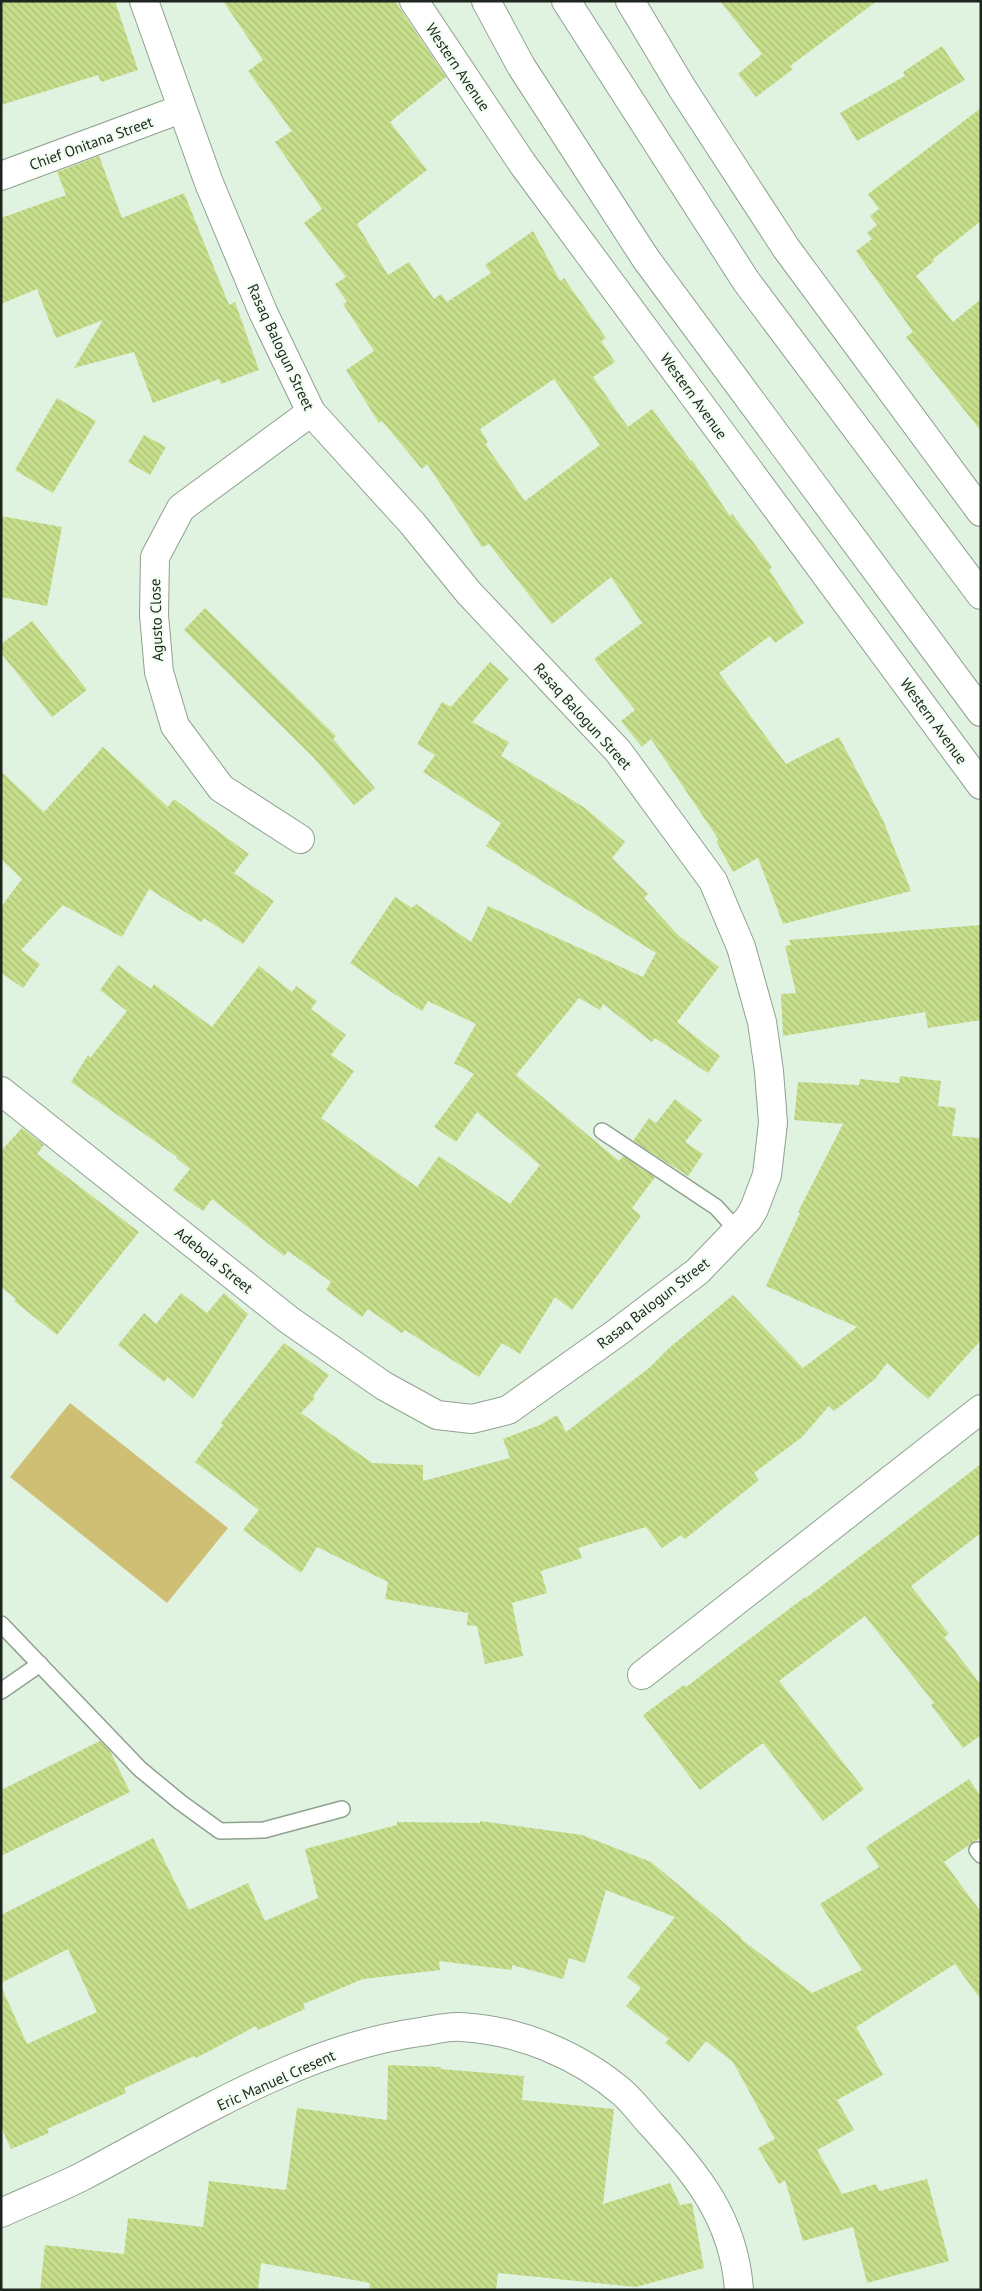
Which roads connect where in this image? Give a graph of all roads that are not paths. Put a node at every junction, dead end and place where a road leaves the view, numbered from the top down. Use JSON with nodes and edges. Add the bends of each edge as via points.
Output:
{"nodes":[{"id":1,"x":144,"y":1,"type":"edge"},
{"id":2,"x":414,"y":1,"type":"edge"},
{"id":3,"x":486,"y":1,"type":"edge"},
{"id":4,"x":566,"y":1,"type":"edge"},
{"id":5,"x":630,"y":1,"type":"edge"},
{"id":6,"x":182,"y":109,"type":"junction"},
{"id":7,"x":1,"y":176,"type":"edge"},
{"id":8,"x":311,"y":412,"type":"junction"},
{"id":9,"x":981,"y":512,"type":"edge"},
{"id":10,"x":981,"y":595,"type":"edge"},
{"id":11,"x":981,"y":712,"type":"edge"},
{"id":12,"x":981,"y":785,"type":"edge"},
{"id":13,"x":300,"y":839,"type":"dead end"},
{"id":14,"x":1,"y":1091,"type":"edge"},
{"id":15,"x":602,"y":1131,"type":"dead end"},
{"id":16,"x":737,"y":1230,"type":"junction"},
{"id":17,"x":981,"y":1409,"type":"edge"},
{"id":18,"x":437,"y":1416,"type":"joint"},
{"id":19,"x":1,"y":1624,"type":"edge"},
{"id":20,"x":40,"y":1664,"type":"junction"},
{"id":21,"x":642,"y":1675,"type":"dead end"},
{"id":22,"x":1,"y":1691,"type":"edge"},
{"id":23,"x":342,"y":1809,"type":"dead end"},
{"id":24,"x":1,"y":2213,"type":"edge"},
{"id":25,"x":739,"y":2290,"type":"edge"}],
"edges":[{"from":1,"to":6,"type":"main road","name":"Rasaq Balogun Street"},
{"from":2,"to":12,"type":"main road","name":"Western Avenue","via":[[522,163]]},
{"from":3,"to":11,"type":"main road","via":[[521,66],[646,259]]},
{"from":4,"to":10,"type":"main road","via":[[746,280]]},
{"from":5,"to":9,"type":"main road","via":[[786,248]]},
{"from":6,"to":7,"type":"main road","name":"Chief Onitana Street"},
{"from":6,"to":8,"type":"main road","name":"Rasaq Balogun Street","via":[[263,312]]},
{"from":8,"to":13,"type":"main road","name":"Agusto Close","via":[[181,508],[155,556],[154,615],[159,672],[175,726],[221,788]]},
{"from":8,"to":16,"type":"main road","name":"Rasaq Balogun Street","via":[[412,523],[469,593],[618,751],[713,881],[741,947],[762,1022],[773,1123],[767,1175],[754,1209]]},
{"from":14,"to":18,"type":"main road","name":"Adebola Street","via":[[289,1320],[384,1386]]},
{"from":15,"to":16,"type":"lane","via":[[716,1208]]},
{"from":16,"to":18,"type":"main road","name":"Rasaq Balogun Street","via":[[698,1271],[508,1410],[472,1419]]},
{"from":17,"to":21,"type":"main road"},
{"from":19,"to":20,"type":"lane"},
{"from":20,"to":22,"type":"lane"},
{"from":20,"to":23,"type":"lane","via":[[140,1769],[220,1831],[264,1830]]},
{"from":24,"to":25,"type":"main road","name":"Eric Manuel Cresent","via":[[81,2177],[317,2058],[389,2036],[459,2026],[523,2037],[576,2060],[623,2093],[694,2173],[716,2207],[732,2247]]}]}
